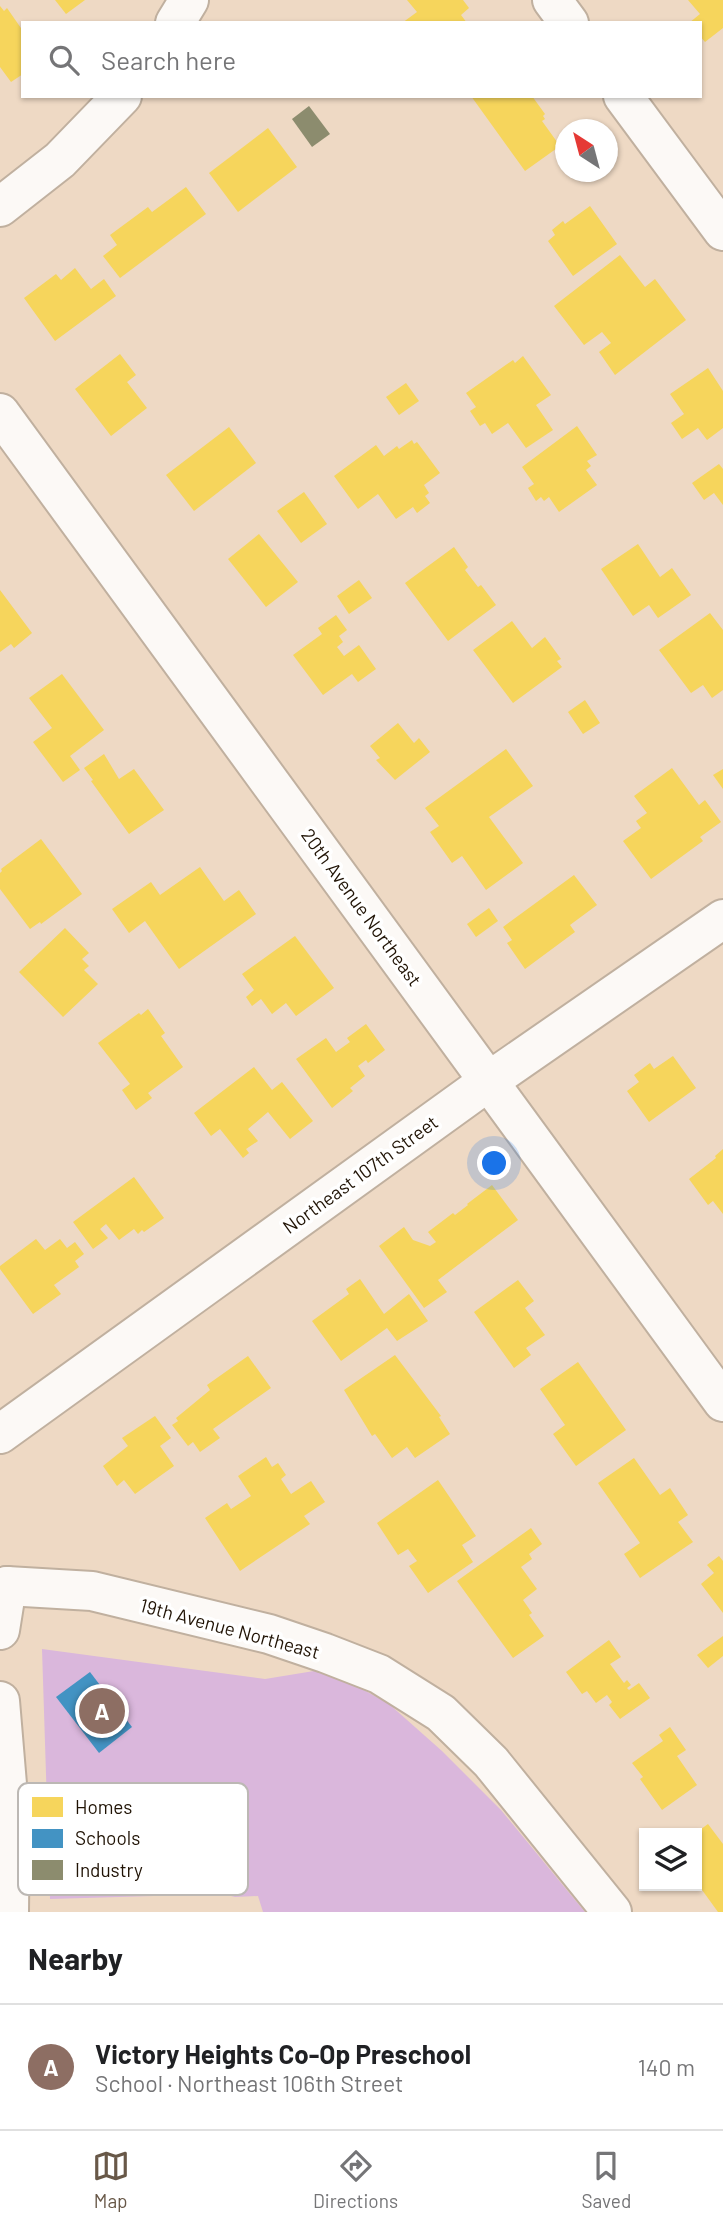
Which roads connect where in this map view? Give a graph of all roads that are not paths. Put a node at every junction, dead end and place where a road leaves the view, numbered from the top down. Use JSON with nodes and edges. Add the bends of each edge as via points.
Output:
{"nodes":[{"id":1,"x":189,"y":0,"type":"edge"},
{"id":2,"x":552,"y":0,"type":"edge"},
{"id":3,"x":177,"y":21,"type":"edge"},
{"id":4,"x":568,"y":21,"type":"edge"},
{"id":5,"x":120,"y":98,"type":"edge"},
{"id":6,"x":624,"y":98,"type":"edge"},
{"id":7,"x":0,"y":207,"type":"edge"},
{"id":8,"x":723,"y":231,"type":"edge"},
{"id":9,"x":0,"y":413,"type":"edge"},
{"id":10,"x":723,"y":919,"type":"edge"},
{"id":11,"x":489,"y":1081,"type":"junction"},
{"id":12,"x":723,"y":1402,"type":"edge"},
{"id":13,"x":0,"y":1434,"type":"edge"},
{"id":14,"x":4,"y":1582,"type":"edge"},
{"id":15,"x":0,"y":1630,"type":"edge"},
{"id":16,"x":0,"y":1701,"type":"edge"},
{"id":17,"x":9,"y":1912,"type":"edge"},
{"id":18,"x":612,"y":1912,"type":"edge"}],
"edges":[{"from":1,"to":3,"type":"street"},
{"from":2,"to":4,"type":"street"},
{"from":5,"to":7,"type":"street","via":[[60,160]]},
{"from":6,"to":8,"type":"street"},
{"from":9,"to":11,"type":"street","name":"20th Avenue Northeast"},
{"from":10,"to":11,"type":"street","name":"Northeast 107th Street"},
{"from":11,"to":12,"type":"street","name":"20th Avenue Northeast"},
{"from":11,"to":13,"type":"street","name":"Northeast 107th Street"},
{"from":14,"to":15,"type":"street"},
{"from":14,"to":18,"type":"street","name":"19th Avenue Northeast","via":[[92,1591],[269,1634],[379,1674],[442,1713],[491,1762]]},
{"from":16,"to":17,"type":"street","via":[[10,1820]]}]}
